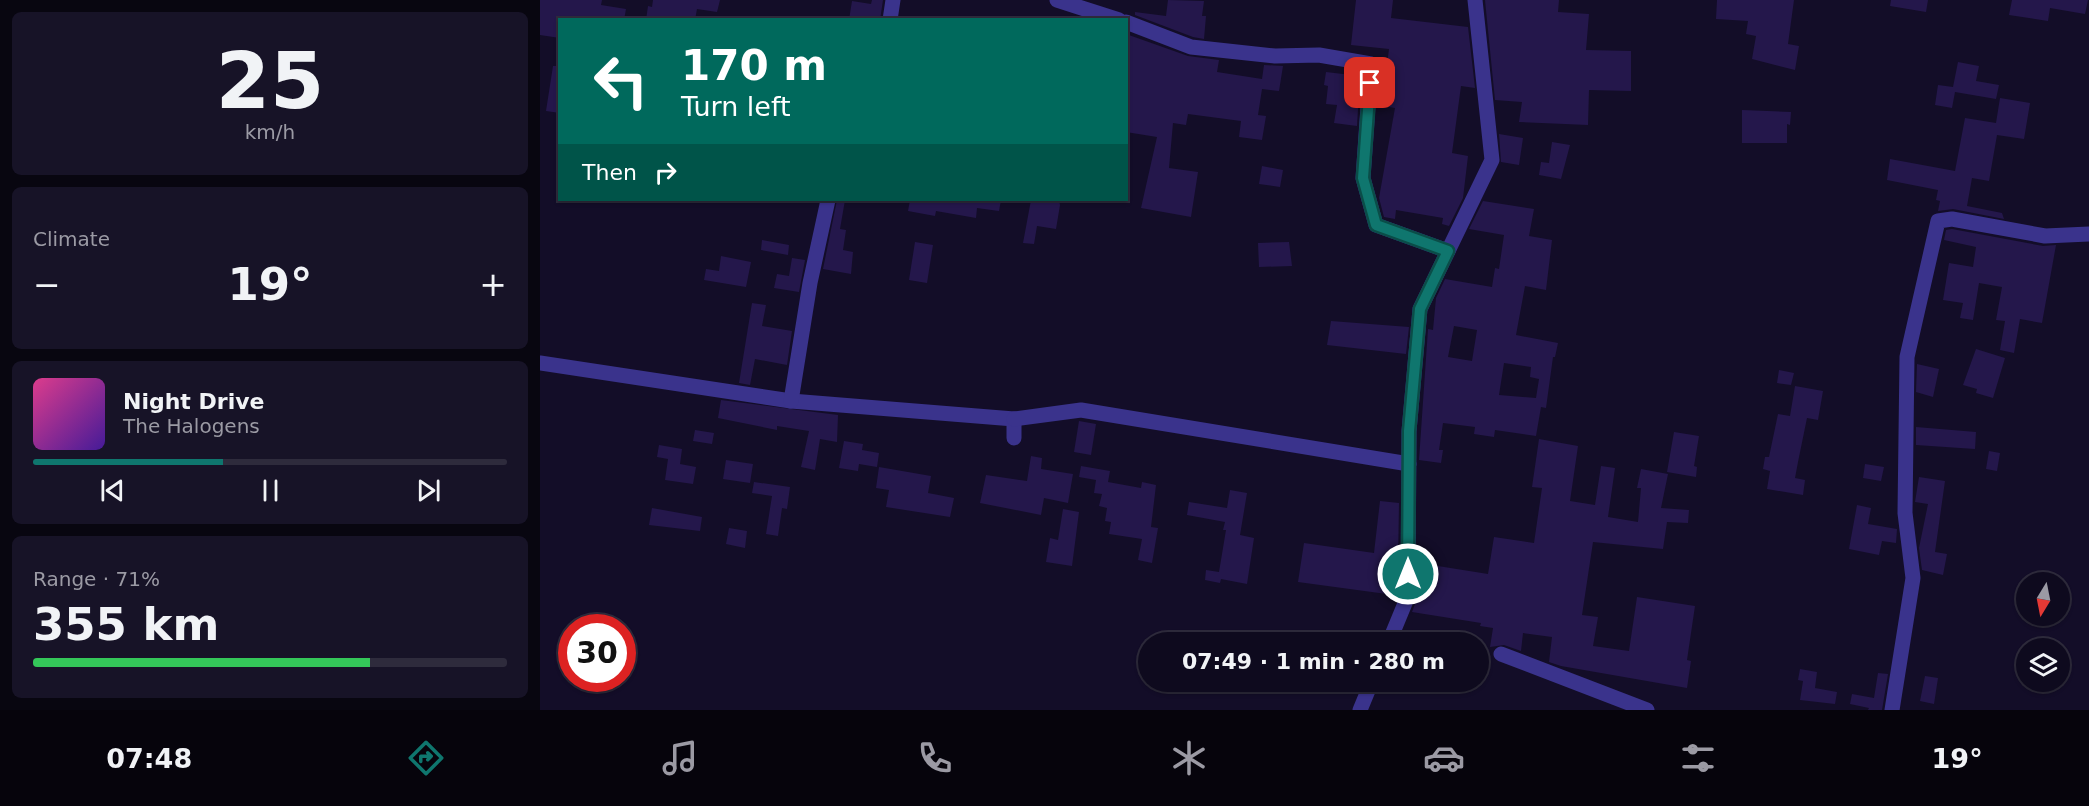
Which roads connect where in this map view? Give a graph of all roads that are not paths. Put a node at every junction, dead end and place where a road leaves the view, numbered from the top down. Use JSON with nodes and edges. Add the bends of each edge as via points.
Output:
{"nodes":[{"id":1,"x":893,"y":0,"type":"edge"},
{"id":2,"x":1057,"y":0,"type":"edge"},
{"id":3,"x":1475,"y":0,"type":"edge"},
{"id":4,"x":890,"y":18,"type":"edge"},
{"id":5,"x":1113,"y":18,"type":"edge"},
{"id":6,"x":1128,"y":23,"type":"edge"},
{"id":7,"x":828,"y":201,"type":"edge"},
{"id":8,"x":2089,"y":234,"type":"edge"},
{"id":9,"x":1448,"y":251,"type":"junction"},
{"id":10,"x":540,"y":363,"type":"edge"},
{"id":11,"x":791,"y":401,"type":"junction"},
{"id":12,"x":1014,"y":419,"type":"junction"},
{"id":13,"x":1014,"y":438,"type":"dead end"},
{"id":14,"x":1409,"y":464,"type":"junction"},
{"id":15,"x":1393,"y":632,"type":"edge"},
{"id":16,"x":1501,"y":654,"type":"dead end"},
{"id":17,"x":1367,"y":692,"type":"edge"},
{"id":18,"x":1360,"y":710,"type":"edge"},
{"id":19,"x":1647,"y":710,"type":"edge"},
{"id":20,"x":1892,"y":710,"type":"edge"}],
"edges":[{"from":1,"to":4,"type":"street"},
{"from":2,"to":5,"type":"street"},
{"from":3,"to":9,"type":"street","via":[[1492,160]]},
{"from":6,"to":9,"type":"street","via":[[1191,47],[1275,56],[1320,55],[1371,64],[1363,178],[1376,225]]},
{"from":7,"to":11,"type":"street"},
{"from":8,"to":20,"type":"street","via":[[2045,236],[1952,219],[1938,221],[1907,357],[1905,513],[1913,578]]},
{"from":9,"to":14,"type":"street","via":[[1420,309]]},
{"from":10,"to":11,"type":"street"},
{"from":11,"to":12,"type":"street"},
{"from":12,"to":13,"type":"street"},
{"from":12,"to":14,"type":"street","via":[[1082,410]]},
{"from":14,"to":15,"type":"street","via":[[1408,596]]},
{"from":16,"to":19,"type":"street"},
{"from":17,"to":18,"type":"street"}]}
